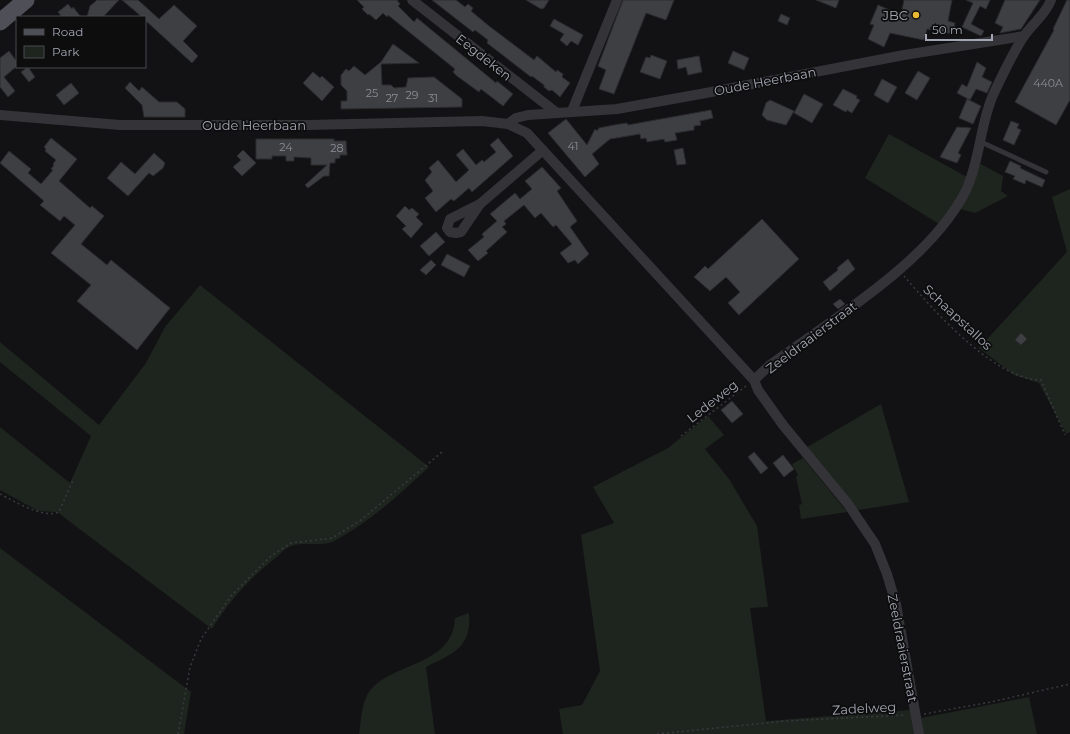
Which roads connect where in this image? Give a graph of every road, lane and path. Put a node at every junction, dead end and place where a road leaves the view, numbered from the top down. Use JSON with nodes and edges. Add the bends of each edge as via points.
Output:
{"nodes":[{"id":1,"x":26,"y":0,"type":"edge"},
{"id":2,"x":412,"y":0,"type":"edge"},
{"id":3,"x":617,"y":0,"type":"edge"},
{"id":4,"x":1051,"y":0,"type":"edge"},
{"id":5,"x":0,"y":22,"type":"edge"},
{"id":6,"x":1024,"y":36,"type":"junction"},
{"id":7,"x":572,"y":112,"type":"junction"},
{"id":8,"x":557,"y":113,"type":"junction"},
{"id":9,"x":0,"y":115,"type":"edge"},
{"id":10,"x":508,"y":124,"type":"junction"},
{"id":11,"x":980,"y":142,"type":"junction"},
{"id":12,"x":544,"y":150,"type":"junction"},
{"id":13,"x":1046,"y":172,"type":"dead end"},
{"id":14,"x":480,"y":204,"type":"dead end"},
{"id":15,"x":899,"y":270,"type":"junction"},
{"id":16,"x":754,"y":380,"type":"junction"},
{"id":17,"x":1065,"y":435,"type":"dead end"},
{"id":18,"x":682,"y":436,"type":"dead end"},
{"id":19,"x":442,"y":452,"type":"dead end"},
{"id":20,"x":73,"y":480,"type":"dead end"},
{"id":21,"x":0,"y":494,"type":"edge"},
{"id":22,"x":1070,"y":684,"type":"edge"},
{"id":23,"x":916,"y":714,"type":"junction"},
{"id":24,"x":178,"y":734,"type":"edge"},
{"id":25,"x":657,"y":734,"type":"edge"},
{"id":26,"x":919,"y":734,"type":"edge"}],
"edges":[{"from":1,"to":5,"type":"main road"},
{"from":2,"to":8,"type":"street","name":"Eegdeken"},
{"from":3,"to":7,"type":"street"},
{"from":4,"to":6,"type":"street","name":"Zeeldraaierstraat"},
{"from":6,"to":7,"type":"street","name":"Oude Heerbaan","via":[[904,55],[664,101],[609,110]]},
{"from":6,"to":11,"type":"street","name":"Zeeldraaierstraat","via":[[993,95]]},
{"from":7,"to":8,"type":"street","name":"Oude Heerbaan"},
{"from":8,"to":10,"type":"street","name":"Oude Heerbaan","via":[[528,115],[516,118]]},
{"from":9,"to":10,"type":"street","name":"Oude Heerbaan","via":[[120,125],[308,125],[482,121]]},
{"from":10,"to":12,"type":"street","name":"Oude Heerbaan","via":[[526,133]]},
{"from":11,"to":13,"type":"lane"},
{"from":11,"to":15,"type":"street","name":"Zeeldraaierstraat","via":[[974,171],[957,207],[918,253]]},
{"from":12,"to":14,"type":"street"},
{"from":12,"to":16,"type":"street","name":"Oude Heerbaan"},
{"from":15,"to":16,"type":"street","name":"Zeeldraaierstraat","via":[[770,365]]},
{"from":15,"to":17,"type":"path","name":"Schaapstallos","via":[[925,302],[977,350],[1012,374],[1042,380]]},
{"from":16,"to":18,"type":"path","name":"Ledeweg"},
{"from":16,"to":23,"type":"street","name":"Zeeldraaierstraat","via":[[758,390],[783,425],[848,504],[875,544],[896,604]]},
{"from":19,"to":24,"type":"path","via":[[361,520],[332,538],[290,543],[271,556],[231,596],[201,639],[190,667]]},
{"from":20,"to":21,"type":"path","via":[[59,512],[55,513],[36,512]]},
{"from":22,"to":23,"type":"path","name":"Zadelweg","via":[[954,709]]},
{"from":23,"to":25,"type":"path","name":"Zadelweg","via":[[785,721]]},
{"from":23,"to":26,"type":"street","name":"Zeeldraaierstraat"}]}
